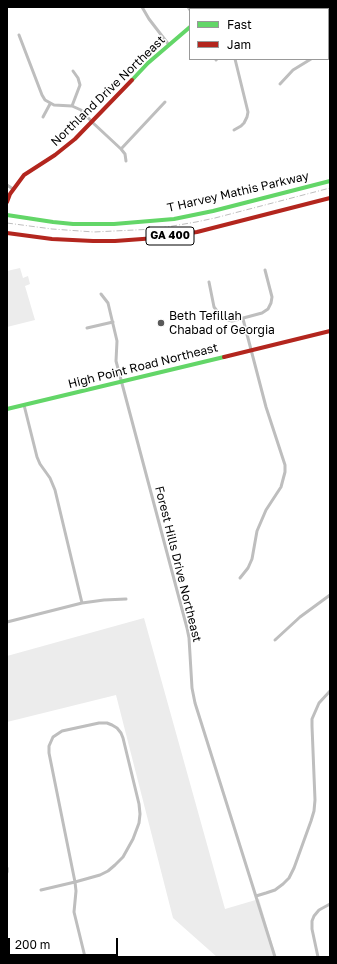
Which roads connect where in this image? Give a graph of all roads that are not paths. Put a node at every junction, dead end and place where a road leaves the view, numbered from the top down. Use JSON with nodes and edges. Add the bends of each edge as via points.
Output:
{"nodes":[{"id":1,"x":142,"y":7,"type":"edge"},
{"id":2,"x":189,"y":27,"type":"edge"},
{"id":3,"x":19,"y":35,"type":"dead end"},
{"id":4,"x":169,"y":45,"type":"junction"},
{"id":5,"x":235,"y":60,"type":"edge"},
{"id":6,"x":309,"y":60,"type":"edge"},
{"id":7,"x":73,"y":71,"type":"dead end"},
{"id":8,"x":280,"y":84,"type":"dead end"},
{"id":9,"x":165,"y":102,"type":"dead end"},
{"id":10,"x":50,"y":104,"type":"junction"},
{"id":11,"x":72,"y":106,"type":"junction"},
{"id":12,"x":43,"y":117,"type":"dead end"},
{"id":13,"x":92,"y":122,"type":"junction"},
{"id":14,"x":234,"y":130,"type":"dead end"},
{"id":15,"x":121,"y":149,"type":"junction"},
{"id":16,"x":126,"y":161,"type":"dead end"},
{"id":17,"x":330,"y":181,"type":"edge"},
{"id":18,"x":7,"y":185,"type":"edge"},
{"id":19,"x":14,"y":189,"type":"junction"},
{"id":20,"x":330,"y":198,"type":"edge"},
{"id":21,"x":7,"y":202,"type":"edge"},
{"id":22,"x":7,"y":216,"type":"edge"},
{"id":23,"x":7,"y":233,"type":"edge"},
{"id":24,"x":265,"y":270,"type":"dead end"},
{"id":25,"x":209,"y":282,"type":"dead end"},
{"id":26,"x":100,"y":294,"type":"dead end"},
{"id":27,"x":243,"y":319,"type":"junction"},
{"id":28,"x":113,"y":322,"type":"junction"},
{"id":29,"x":87,"y":328,"type":"dead end"},
{"id":30,"x":330,"y":331,"type":"edge"},
{"id":31,"x":251,"y":350,"type":"junction"},
{"id":32,"x":121,"y":382,"type":"junction"},
{"id":33,"x":24,"y":405,"type":"junction"},
{"id":34,"x":7,"y":409,"type":"edge"},
{"id":35,"x":240,"y":578,"type":"dead end"},
{"id":36,"x":330,"y":596,"type":"edge"},
{"id":37,"x":126,"y":599,"type":"dead end"},
{"id":38,"x":82,"y":603,"type":"junction"},
{"id":39,"x":7,"y":622,"type":"edge"},
{"id":40,"x":275,"y":640,"type":"dead end"},
{"id":41,"x":330,"y":690,"type":"edge"},
{"id":42,"x":7,"y":868,"type":"edge"},
{"id":43,"x":7,"y":872,"type":"edge"},
{"id":44,"x":75,"y":882,"type":"junction"},
{"id":45,"x":41,"y":890,"type":"dead end"},
{"id":46,"x":256,"y":896,"type":"junction"},
{"id":47,"x":330,"y":904,"type":"edge"},
{"id":48,"x":85,"y":957,"type":"edge"},
{"id":49,"x":275,"y":957,"type":"edge"},
{"id":50,"x":318,"y":957,"type":"edge"}],
"edges":[{"from":1,"to":4,"type":"street"},
{"from":2,"to":4,"type":"main road","name":"Northland Drive Northeast"},
{"from":3,"to":10,"type":"street","via":[[42,95]]},
{"from":4,"to":13,"type":"main road","name":"Northland Drive Northeast","via":[[148,63]]},
{"from":5,"to":14,"type":"street","via":[[248,112],[241,126]]},
{"from":6,"to":8,"type":"street","via":[[293,70]]},
{"from":7,"to":11,"type":"street","via":[[80,85]]},
{"from":9,"to":15,"type":"street"},
{"from":10,"to":11,"type":"street"},
{"from":10,"to":12,"type":"street"},
{"from":11,"to":13,"type":"street","via":[[81,110]]},
{"from":13,"to":15,"type":"street"},
{"from":13,"to":19,"type":"main road","name":"Northland Drive Northeast","via":[[64,149],[24,175]]},
{"from":15,"to":16,"type":"street"},
{"from":17,"to":22,"type":"main road","name":"T Harvey Mathis Parkway","number":"GA 400","via":[[214,211],[154,221],[73,224]]},
{"from":18,"to":19,"type":"street"},
{"from":19,"to":21,"type":"main road","name":"Northland Drive Northeast"},
{"from":20,"to":23,"type":"main road","number":"GA 400","via":[[217,227],[156,238],[93,241]]},
{"from":24,"to":27,"type":"street","via":[[272,297],[271,303],[262,313]]},
{"from":25,"to":27,"type":"street","via":[[214,307],[220,316],[232,321]]},
{"from":26,"to":28,"type":"street","name":"Forest Hills Drive Northeast","via":[[108,303]]},
{"from":27,"to":31,"type":"street"},
{"from":28,"to":29,"type":"street"},
{"from":28,"to":32,"type":"street","name":"Forest Hills Drive Northeast","via":[[117,342],[116,361]]},
{"from":30,"to":31,"type":"main road","name":"High Point Road Northeast"},
{"from":31,"to":32,"type":"main road","name":"High Point Road Northeast"},
{"from":31,"to":35,"type":"street","via":[[285,472],[281,487],[266,510],[257,532],[252,559]]},
{"from":32,"to":33,"type":"main road","name":"High Point Road Northeast"},
{"from":32,"to":46,"type":"street","name":"Forest Hills Drive Northeast","via":[[190,638],[195,703]]},
{"from":33,"to":34,"type":"main road","name":"High Point Road Northeast"},
{"from":33,"to":38,"type":"street","via":[[37,457],[54,490]]},
{"from":36,"to":40,"type":"street","via":[[300,617]]},
{"from":37,"to":38,"type":"street"},
{"from":38,"to":39,"type":"street"},
{"from":41,"to":46,"type":"street","via":[[316,708],[312,719],[315,800],[309,828],[289,878],[275,890]]},
{"from":42,"to":43,"type":"street"},
{"from":44,"to":44,"type":"street","via":[[49,746],[53,737],[62,731],[107,723],[117,728],[123,738],[139,804],[139,823],[133,839],[115,865],[100,875]]},
{"from":44,"to":45,"type":"street"},
{"from":44,"to":48,"type":"street","via":[[74,912]]},
{"from":46,"to":49,"type":"street","name":"Forest Hills Drive Northeast"},
{"from":47,"to":50,"type":"street","via":[[319,910],[312,921]]}]}
